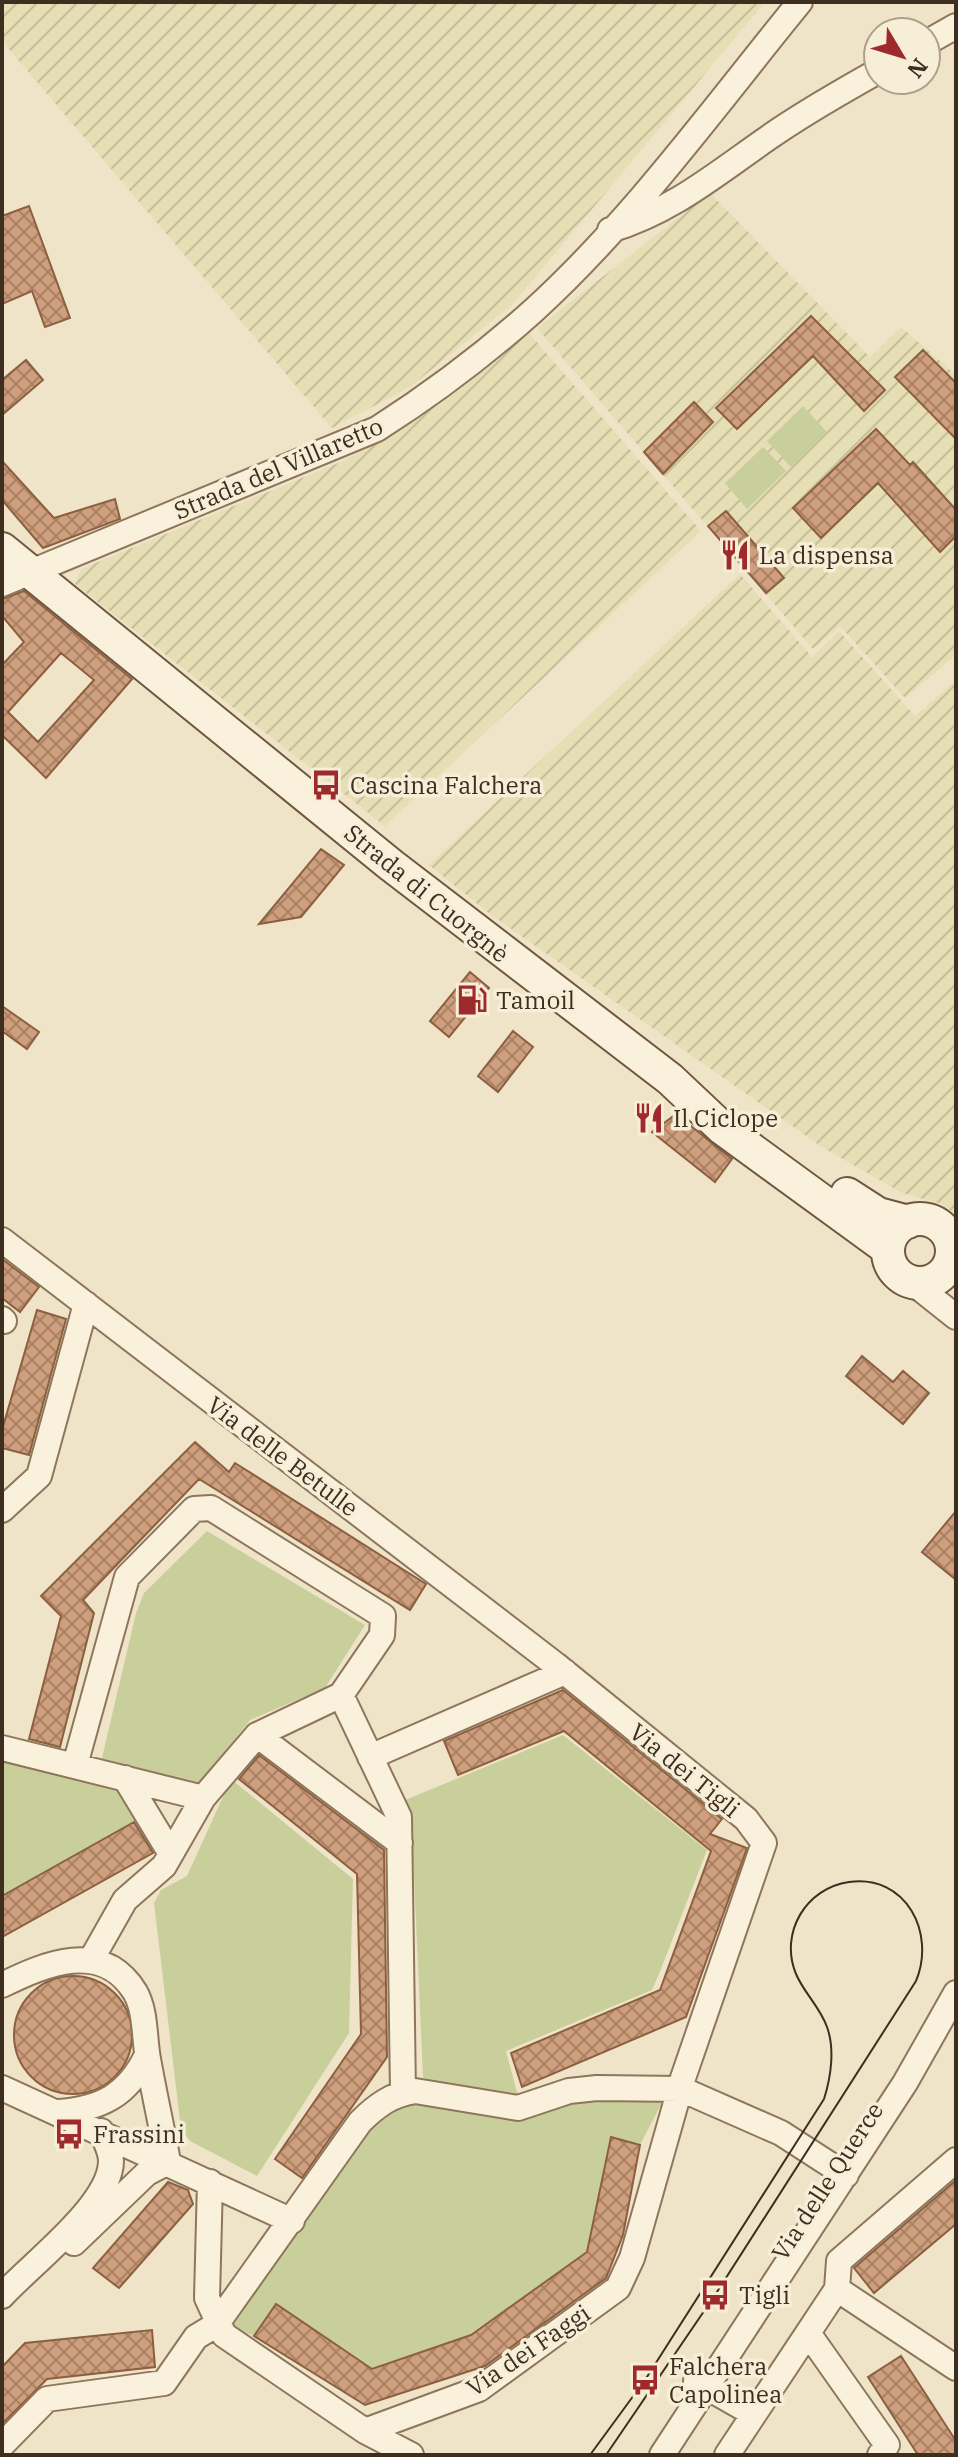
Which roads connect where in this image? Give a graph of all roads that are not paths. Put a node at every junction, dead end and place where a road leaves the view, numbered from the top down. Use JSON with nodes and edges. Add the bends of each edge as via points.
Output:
{"nodes":[{"id":1,"x":800,"y":2,"type":"edge"},
{"id":2,"x":862,"y":81,"type":"edge"},
{"id":3,"x":610,"y":230,"type":"junction"},
{"id":4,"x":2,"y":549,"type":"edge"},
{"id":5,"x":16,"y":578,"type":"edge"},
{"id":6,"x":670,"y":1079,"type":"junction"},
{"id":7,"x":908,"y":1222,"type":"junction"},
{"id":8,"x":2,"y":1240,"type":"edge"},
{"id":9,"x":952,"y":1242,"type":"edge"},
{"id":10,"x":888,"y":1249,"type":"junction"},
{"id":11,"x":935,"y":1283,"type":"edge"},
{"id":12,"x":86,"y":1304,"type":"junction"},
{"id":13,"x":956,"y":1317,"type":"edge"},
{"id":14,"x":2,"y":1510,"type":"edge"},
{"id":15,"x":565,"y":1672,"type":"junction"},
{"id":16,"x":341,"y":1695,"type":"junction"},
{"id":17,"x":257,"y":1735,"type":"junction"},
{"id":18,"x":2,"y":1748,"type":"edge"},
{"id":19,"x":370,"y":1757,"type":"junction"},
{"id":20,"x":75,"y":1765,"type":"junction"},
{"id":21,"x":125,"y":1778,"type":"junction"},
{"id":22,"x":203,"y":1798,"type":"junction"},
{"id":23,"x":400,"y":1843,"type":"junction"},
{"id":24,"x":171,"y":1854,"type":"junction"},
{"id":25,"x":91,"y":1960,"type":"junction"},
{"id":26,"x":3,"y":1985,"type":"edge"},
{"id":27,"x":956,"y":1993,"type":"edge"},
{"id":28,"x":147,"y":2055,"type":"junction"},
{"id":29,"x":2,"y":2088,"type":"edge"},
{"id":30,"x":681,"y":2089,"type":"junction"},
{"id":31,"x":403,"y":2093,"type":"junction"},
{"id":32,"x":58,"y":2112,"type":"junction"},
{"id":33,"x":101,"y":2131,"type":"junction"},
{"id":34,"x":956,"y":2160,"type":"edge"},
{"id":35,"x":168,"y":2162,"type":"junction"},
{"id":36,"x":841,"y":2172,"type":"junction"},
{"id":37,"x":210,"y":2182,"type":"junction"},
{"id":38,"x":292,"y":2221,"type":"junction"},
{"id":39,"x":46,"y":2253,"type":"junction"},
{"id":40,"x":837,"y":2289,"type":"junction"},
{"id":41,"x":2,"y":2296,"type":"edge"},
{"id":42,"x":216,"y":2325,"type":"junction"},
{"id":43,"x":808,"y":2333,"type":"junction"},
{"id":44,"x":956,"y":2368,"type":"edge"},
{"id":45,"x":702,"y":2384,"type":"junction"},
{"id":46,"x":754,"y":2414,"type":"junction"},
{"id":47,"x":365,"y":2431,"type":"junction"},
{"id":48,"x":2,"y":2445,"type":"edge"},
{"id":49,"x":399,"y":2452,"type":"edge"},
{"id":50,"x":644,"y":2455,"type":"edge"},
{"id":51,"x":662,"y":2455,"type":"edge"},
{"id":52,"x":727,"y":2455,"type":"edge"},
{"id":53,"x":880,"y":2455,"type":"edge"}],
"edges":[{"from":1,"to":3,"type":"street","name":"Strada del Villaretto"},
{"from":2,"to":3,"type":"street","via":[[648,219]]},
{"from":3,"to":5,"type":"street","name":"Strada del Villaretto","via":[[534,310],[417,404],[377,429]]},
{"from":4,"to":5,"type":"main road","name":"Strada di Cuorgnè"},
{"from":5,"to":6,"type":"main road","name":"Strada di Cuorgnè"},
{"from":6,"to":7,"type":"main road","name":"Strada di Cuorgnè","via":[[733,1115],[868,1209]]},
{"from":6,"to":10,"type":"main road","name":"Strada di Cuorgnè","via":[[722,1128]]},
{"from":7,"to":9,"type":"main road","via":[[928,1221]]},
{"from":7,"to":10,"type":"main road","via":[[894,1233]]},
{"from":8,"to":12,"type":"street","name":"Via delle Betulle"},
{"from":9,"to":11,"type":"main road","via":[[950,1262]]},
{"from":10,"to":11,"type":"main road","via":[[893,1269]]},
{"from":11,"to":13,"type":"street"},
{"from":12,"to":14,"type":"street","via":[[39,1476]]},
{"from":12,"to":15,"type":"street","name":"Via delle Betulle"},
{"from":15,"to":19,"type":"street"},
{"from":15,"to":30,"type":"street","name":"Via dei Tigli","via":[[746,1819],[764,1843]]},
{"from":16,"to":17,"type":"street"},
{"from":16,"to":19,"type":"street"},
{"from":16,"to":20,"type":"street","via":[[382,1635],[383,1616],[211,1508],[194,1509],[127,1577]]},
{"from":17,"to":22,"type":"street"},
{"from":17,"to":23,"type":"street"},
{"from":18,"to":20,"type":"street"},
{"from":19,"to":23,"type":"street","via":[[399,1817]]},
{"from":20,"to":21,"type":"street"},
{"from":21,"to":22,"type":"street"},
{"from":21,"to":24,"type":"street"},
{"from":22,"to":24,"type":"street"},
{"from":23,"to":31,"type":"street"},
{"from":24,"to":25,"type":"street","via":[[125,1900]]},
{"from":25,"to":26,"type":"street","via":[[66,1959]]},
{"from":25,"to":28,"type":"street","via":[[117,1972],[135,1993]]},
{"from":27,"to":36,"type":"street","name":"Via delle Querce","via":[[926,2051]]},
{"from":28,"to":32,"type":"street","via":[[126,2089],[103,2105]]},
{"from":28,"to":35,"type":"street"},
{"from":29,"to":32,"type":"street"},
{"from":30,"to":31,"type":"street","via":[[569,2091],[518,2108]]},
{"from":30,"to":36,"type":"street","via":[[781,2133]]},
{"from":30,"to":47,"type":"street","name":"Via dei Faggi","via":[[632,2258],[618,2288],[479,2389]]},
{"from":31,"to":38,"type":"street","via":[[360,2122]]},
{"from":32,"to":33,"type":"street"},
{"from":33,"to":35,"type":"street"},
{"from":33,"to":39,"type":"street","via":[[111,2161],[106,2181]]},
{"from":34,"to":40,"type":"street","via":[[839,2261]]},
{"from":35,"to":37,"type":"street"},
{"from":35,"to":39,"type":"street","via":[[147,2173],[79,2241]]},
{"from":36,"to":45,"type":"street","name":"Via delle Querce"},
{"from":37,"to":38,"type":"street"},
{"from":37,"to":42,"type":"street","via":[[207,2298]]},
{"from":38,"to":42,"type":"street"},
{"from":39,"to":41,"type":"street"},
{"from":40,"to":43,"type":"street"},
{"from":40,"to":44,"type":"street"},
{"from":42,"to":47,"type":"street"},
{"from":42,"to":48,"type":"street","via":[[196,2337],[164,2383],[47,2399]]},
{"from":43,"to":46,"type":"street"},
{"from":43,"to":53,"type":"street","via":[[887,2445]]},
{"from":45,"to":46,"type":"street"},
{"from":45,"to":50,"type":"street","name":"Via delle Querce"},
{"from":45,"to":51,"type":"street","name":"Via delle Querce"},
{"from":46,"to":52,"type":"street"},
{"from":47,"to":49,"type":"street"}]}
